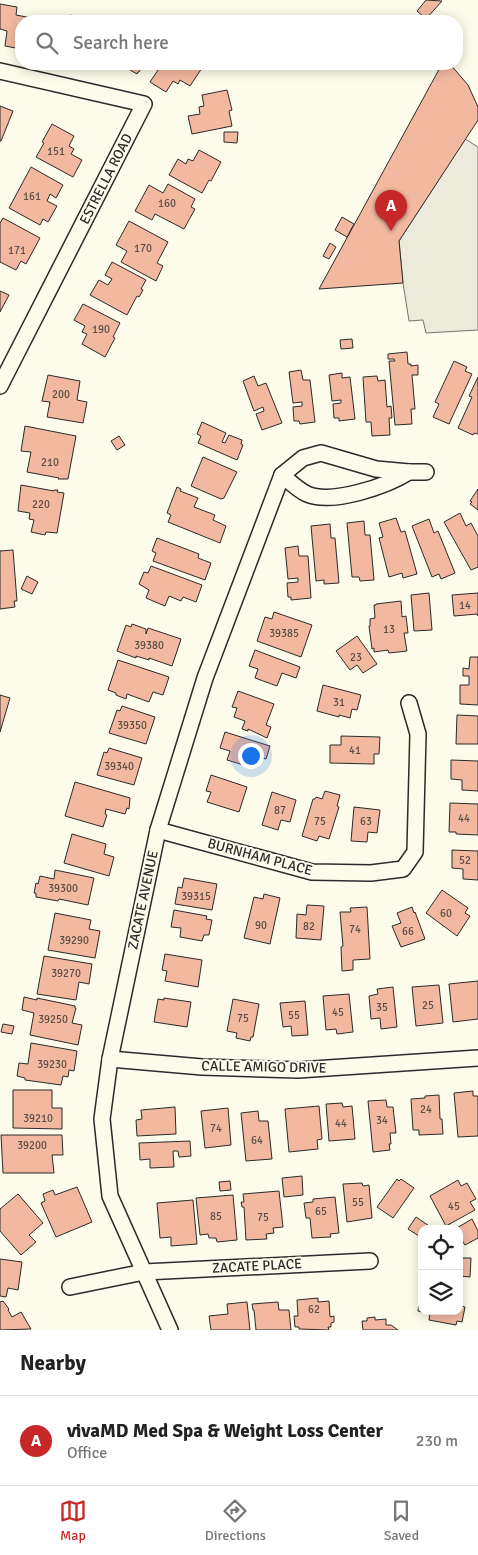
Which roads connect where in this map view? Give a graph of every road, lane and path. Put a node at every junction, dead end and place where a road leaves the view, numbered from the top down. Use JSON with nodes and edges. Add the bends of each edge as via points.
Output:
{"nodes":[{"id":1,"x":0,"y":72,"type":"edge"},
{"id":2,"x":0,"y":386,"type":"edge"},
{"id":3,"x":409,"y":472,"type":"junction"},
{"id":4,"x":426,"y":472,"type":"dead end"},
{"id":5,"x":282,"y":475,"type":"junction"},
{"id":6,"x":409,"y":703,"type":"dead end"},
{"id":7,"x":158,"y":830,"type":"junction"},
{"id":8,"x":478,"y":1058,"type":"edge"},
{"id":9,"x":110,"y":1059,"type":"junction"},
{"id":10,"x":370,"y":1261,"type":"dead end"},
{"id":11,"x":144,"y":1272,"type":"junction"},
{"id":12,"x":70,"y":1287,"type":"dead end"},
{"id":13,"x":170,"y":1330,"type":"edge"}],
"edges":[{"from":1,"to":2,"type":"street","name":"ESTRELLA ROAD","via":[[144,104]]},
{"from":3,"to":4,"type":"street"},
{"from":3,"to":5,"type":"street","via":[[376,469],[321,453],[303,458]]},
{"from":3,"to":5,"type":"street","via":[[369,489],[325,497],[307,494]]},
{"from":5,"to":7,"type":"street","name":"ZACATE AVENUE","via":[[206,678]]},
{"from":6,"to":7,"type":"street","name":"BURNHAM PLACE","via":[[418,734],[415,852],[403,869],[371,874],[312,872]]},
{"from":7,"to":9,"type":"street","name":"ZACATE AVENUE"},
{"from":8,"to":9,"type":"street","name":"CALLE AMIGO DRIVE","via":[[298,1070],[202,1067]]},
{"from":9,"to":11,"type":"street","name":"ZACATE AVENUE","via":[[102,1119],[110,1196]]},
{"from":10,"to":11,"type":"street","name":"ZACATE PLACE"},
{"from":11,"to":12,"type":"street","name":"ZACATE PLACE"},
{"from":11,"to":13,"type":"street","name":"ZACATE AVENUE"}]}
